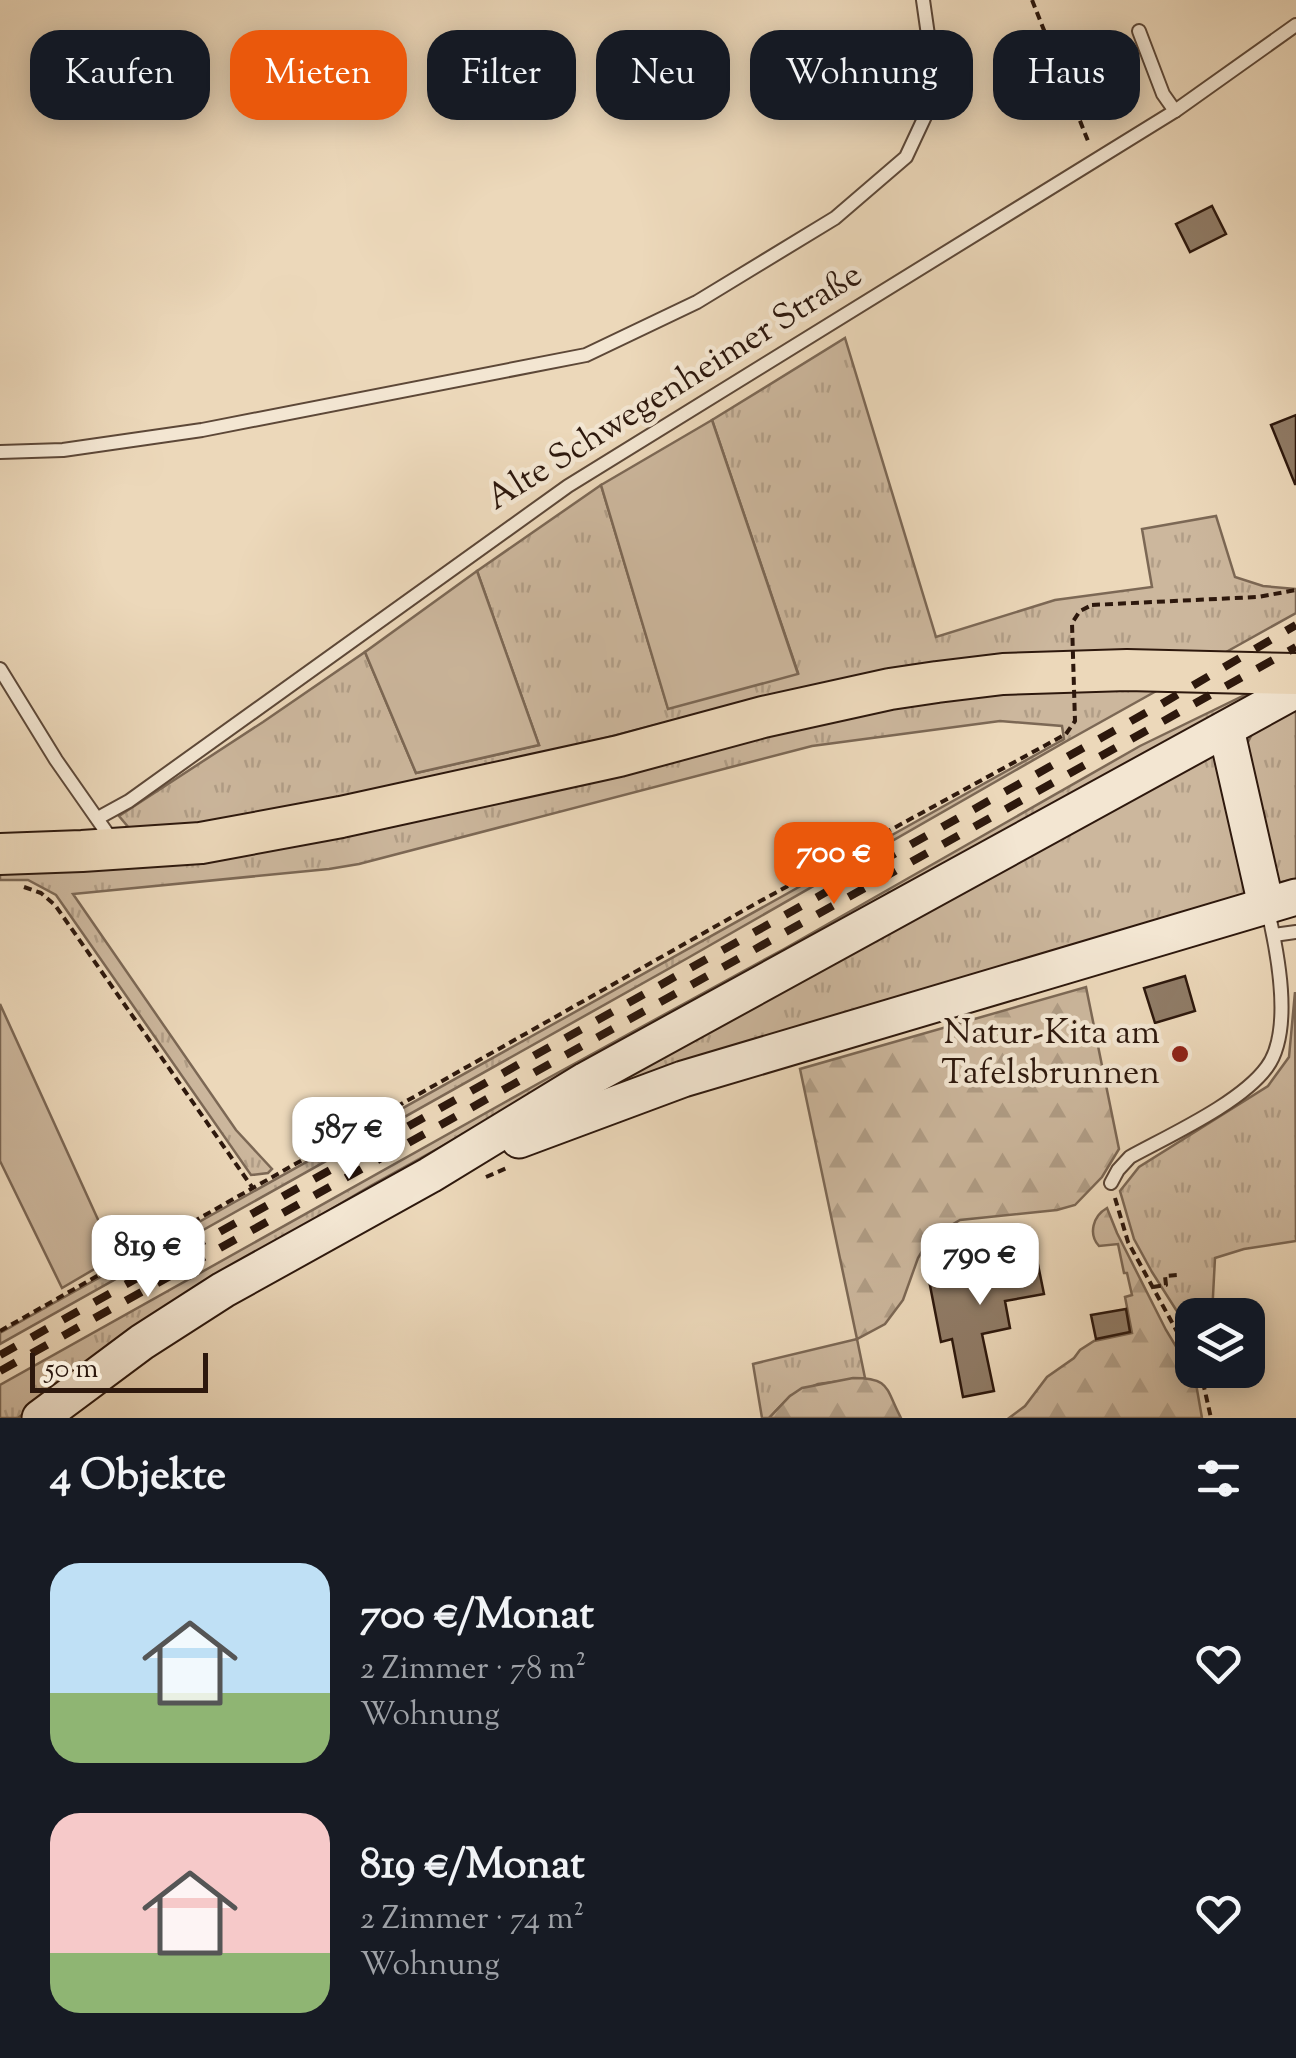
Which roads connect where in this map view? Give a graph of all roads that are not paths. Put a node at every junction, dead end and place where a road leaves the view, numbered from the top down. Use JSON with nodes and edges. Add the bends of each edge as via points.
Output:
{"nodes":[{"id":1,"x":923,"y":0,"type":"edge"},
{"id":2,"x":1296,"y":25,"type":"edge"},
{"id":3,"x":1140,"y":34,"type":"edge"},
{"id":4,"x":1175,"y":111,"type":"junction"},
{"id":5,"x":0,"y":452,"type":"edge"},
{"id":6,"x":1,"y":672,"type":"edge"},
{"id":7,"x":1289,"y":689,"type":"edge"},
{"id":8,"x":1226,"y":729,"type":"junction"},
{"id":9,"x":108,"y":833,"type":"junction"},
{"id":10,"x":8,"y":870,"type":"edge"},
{"id":11,"x":1279,"y":912,"type":"edge"},
{"id":12,"x":1296,"y":932,"type":"edge"},
{"id":13,"x":430,"y":1175,"type":"junction"},
{"id":14,"x":1111,"y":1184,"type":"road end"},
{"id":15,"x":40,"y":1418,"type":"edge"}],
"edges":[{"from":1,"to":5,"type":"lane","via":[[928,110],[906,157],[835,218],[697,302],[586,354],[202,430]]},
{"from":2,"to":4,"type":"lane","name":"Alte Schwegenheimer Straße"},
{"from":3,"to":4,"type":"lane"},
{"from":4,"to":9,"type":"lane","name":"Alte Schwegenheimer Straße","via":[[568,486],[129,802]]},
{"from":6,"to":9,"type":"lane"},
{"from":7,"to":8,"type":"main road"},
{"from":7,"to":9,"type":"main road","via":[[1109,670],[937,682],[201,843]]},
{"from":8,"to":11,"type":"main road"},
{"from":8,"to":13,"type":"main road","via":[[586,1080]]},
{"from":9,"to":10,"type":"main road"},
{"from":11,"to":12,"type":"lane"},
{"from":11,"to":13,"type":"main road","via":[[682,1079]]},
{"from":11,"to":14,"type":"lane","via":[[1281,1018],[1270,1064],[1233,1100],[1130,1157]]},
{"from":13,"to":15,"type":"main road","via":[[223,1290]]}]}
